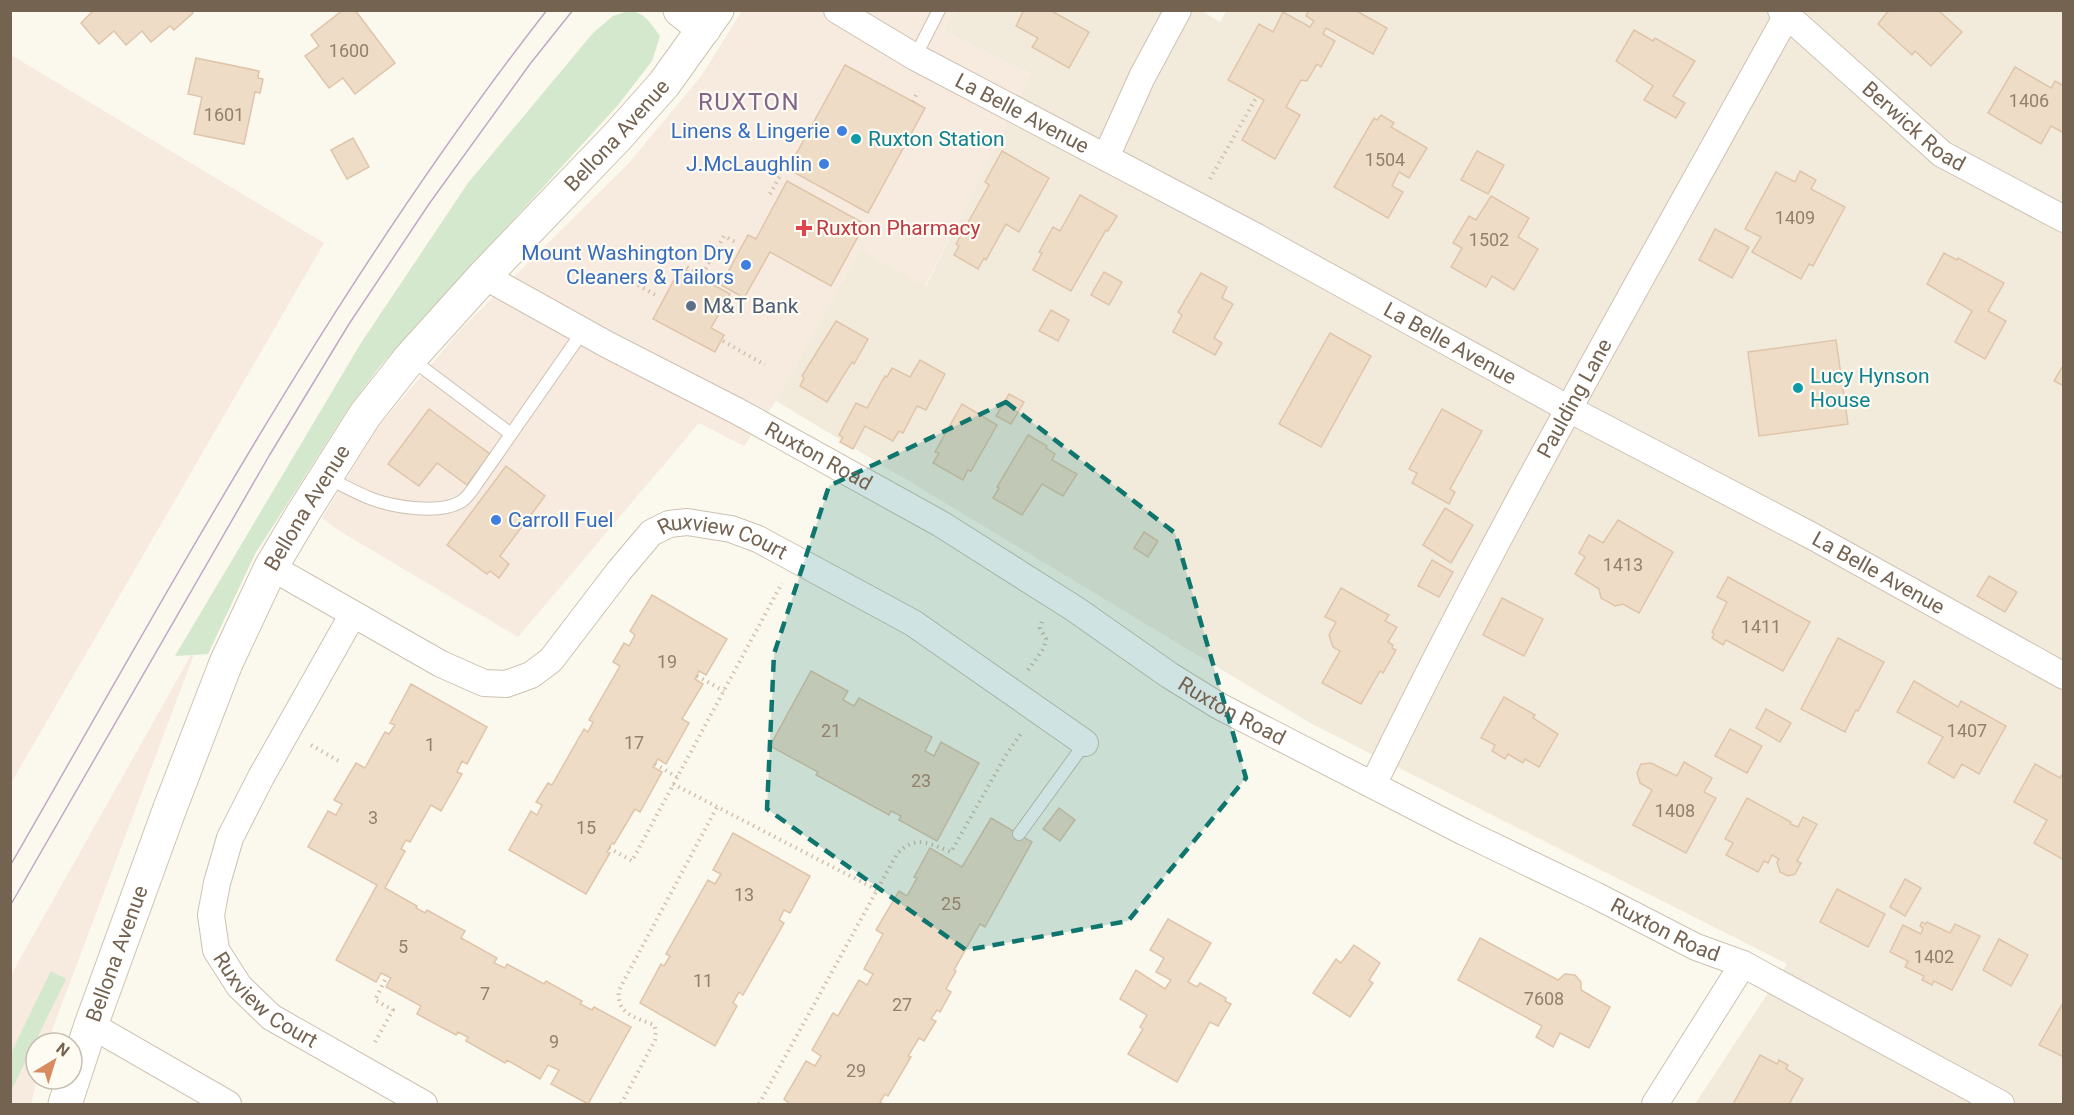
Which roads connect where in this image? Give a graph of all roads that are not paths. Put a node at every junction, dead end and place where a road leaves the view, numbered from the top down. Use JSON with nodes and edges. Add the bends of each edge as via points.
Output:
{"nodes":[{"id":1,"x":837,"y":10,"type":"edge"},
{"id":2,"x":939,"y":10,"type":"edge"},
{"id":3,"x":1178,"y":10,"type":"edge"},
{"id":4,"x":1784,"y":13,"type":"edge"},
{"id":5,"x":700,"y":17,"type":"edge"},
{"id":6,"x":915,"y":57,"type":"junction"},
{"id":7,"x":1106,"y":157,"type":"junction"},
{"id":8,"x":2064,"y":219,"type":"edge"},
{"id":9,"x":484,"y":276,"type":"junction"},
{"id":10,"x":583,"y":331,"type":"junction"},
{"id":11,"x":410,"y":358,"type":"junction"},
{"id":12,"x":1569,"y":409,"type":"junction"},
{"id":13,"x":511,"y":434,"type":"junction"},
{"id":14,"x":325,"y":476,"type":"junction"},
{"id":15,"x":271,"y":567,"type":"junction"},
{"id":16,"x":353,"y":614,"type":"junction"},
{"id":17,"x":2064,"y":676,"type":"edge"},
{"id":18,"x":1085,"y":743,"type":"joint"},
{"id":19,"x":1373,"y":785,"type":"junction"},
{"id":20,"x":1019,"y":834,"type":"dead end"},
{"id":21,"x":1743,"y":964,"type":"junction"},
{"id":22,"x":91,"y":1025,"type":"junction"},
{"id":23,"x":65,"y":1104,"type":"edge"},
{"id":24,"x":228,"y":1104,"type":"edge"},
{"id":25,"x":424,"y":1104,"type":"edge"},
{"id":26,"x":1655,"y":1104,"type":"edge"},
{"id":27,"x":2001,"y":1104,"type":"edge"}],
"edges":[{"from":1,"to":6,"type":"street","name":"La Belle Avenue"},
{"from":2,"to":6,"type":"lane"},
{"from":3,"to":7,"type":"street"},
{"from":4,"to":8,"type":"street","name":"Berwick Road","via":[[1942,154]]},
{"from":4,"to":12,"type":"street","name":"Paulding Lane"},
{"from":5,"to":9,"type":"main road","name":"Bellona Avenue","via":[[664,84]]},
{"from":6,"to":7,"type":"street","name":"La Belle Avenue"},
{"from":7,"to":12,"type":"street","name":"La Belle Avenue"},
{"from":9,"to":10,"type":"street","name":"Ruxton Road"},
{"from":9,"to":11,"type":"main road","name":"Bellona Avenue"},
{"from":10,"to":13,"type":"lane"},
{"from":10,"to":19,"type":"street","name":"Ruxton Road","via":[[738,411],[941,524],[1220,706]]},
{"from":11,"to":13,"type":"lane"},
{"from":11,"to":14,"type":"main road","name":"Bellona Avenue"},
{"from":12,"to":17,"type":"street","name":"La Belle Avenue","via":[[1812,536]]},
{"from":12,"to":19,"type":"street","name":"Paulding Lane","via":[[1423,680]]},
{"from":13,"to":14,"type":"lane","via":[[463,500],[449,507],[420,508],[372,499]]},
{"from":14,"to":15,"type":"main road","name":"Bellona Avenue"},
{"from":15,"to":16,"type":"street","name":"Ruxview Court"},
{"from":15,"to":22,"type":"main road","name":"Bellona Avenue","via":[[226,663]]},
{"from":16,"to":18,"type":"street","name":"Ruxview Court","via":[[441,664],[484,683],[506,684],[531,675],[552,660],[651,534],[669,524],[687,522],[731,529],[758,539],[913,623]]},
{"from":16,"to":25,"type":"street","name":"Ruxview Court","via":[[230,838],[211,915],[216,950],[239,986],[271,1017]]},
{"from":18,"to":20,"type":"lane"},
{"from":19,"to":21,"type":"street","name":"Ruxton Road","via":[[1696,947]]},
{"from":21,"to":26,"type":"street"},
{"from":21,"to":27,"type":"street","name":"Ruxton Road"},
{"from":22,"to":23,"type":"main road","name":"Bellona Avenue"},
{"from":22,"to":24,"type":"street"}]}
